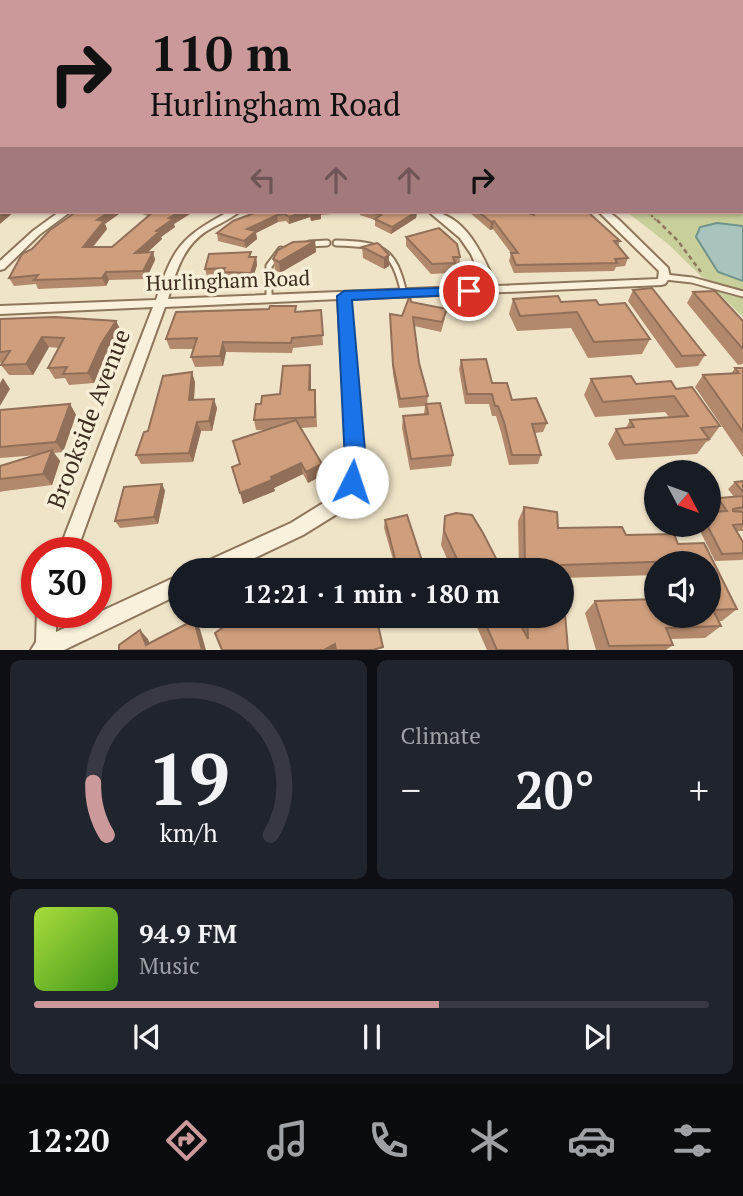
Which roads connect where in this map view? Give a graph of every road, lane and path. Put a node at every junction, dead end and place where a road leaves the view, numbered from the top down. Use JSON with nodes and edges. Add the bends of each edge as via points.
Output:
{"nodes":[{"id":1,"x":62,"y":214,"type":"edge"},
{"id":2,"x":231,"y":214,"type":"edge"},
{"id":3,"x":436,"y":214,"type":"edge"},
{"id":4,"x":605,"y":214,"type":"edge"},
{"id":5,"x":650,"y":214,"type":"edge"},
{"id":6,"x":327,"y":243,"type":"dead end"},
{"id":7,"x":337,"y":243,"type":"dead end"},
{"id":8,"x":301,"y":244,"type":"edge"},
{"id":9,"x":290,"y":247,"type":"edge"},
{"id":10,"x":0,"y":267,"type":"edge"},
{"id":11,"x":665,"y":277,"type":"junction"},
{"id":12,"x":708,"y":284,"type":"junction"},
{"id":13,"x":492,"y":290,"type":"junction"},
{"id":14,"x":404,"y":294,"type":"junction"},
{"id":15,"x":743,"y":294,"type":"edge"},
{"id":16,"x":344,"y":296,"type":"junction"},
{"id":17,"x":269,"y":299,"type":"junction"},
{"id":18,"x":160,"y":304,"type":"junction"},
{"id":19,"x":0,"y":310,"type":"edge"},
{"id":20,"x":73,"y":537,"type":"edge"},
{"id":21,"x":235,"y":558,"type":"edge"},
{"id":22,"x":168,"y":590,"type":"edge"},
{"id":23,"x":45,"y":628,"type":"edge"},
{"id":24,"x":43,"y":649,"type":"edge"}],
"edges":[{"from":1,"to":10,"type":"street"},
{"from":2,"to":18,"type":"street","name":"Brookside Avenue","via":[[184,247]]},
{"from":3,"to":13,"type":"street","via":[[470,240]]},
{"from":4,"to":11,"type":"street","via":[[639,243]]},
{"from":5,"to":12,"type":"path","via":[[694,260]]},
{"from":6,"to":8,"type":"lane"},
{"from":7,"to":14,"type":"lane","via":[[368,245],[390,254],[398,263]]},
{"from":9,"to":17,"type":"lane","via":[[279,251],[268,267]]},
{"from":11,"to":12,"type":"lane"},
{"from":11,"to":13,"type":"street","name":"Hurlingham Road","via":[[653,284]]},
{"from":12,"to":15,"type":"lane"},
{"from":13,"to":14,"type":"street","name":"Hurlingham Road"},
{"from":14,"to":16,"type":"street","name":"Hurlingham Road"},
{"from":16,"to":17,"type":"street","name":"Hurlingham Road"},
{"from":16,"to":21,"type":"street","via":[[355,462],[352,482],[339,503]]},
{"from":17,"to":18,"type":"street","name":"Hurlingham Road"},
{"from":18,"to":19,"type":"street","name":"Hurlingham Road"},
{"from":18,"to":20,"type":"street","name":"Brookside Avenue"},
{"from":22,"to":24,"type":"street"},
{"from":23,"to":24,"type":"street"}]}
